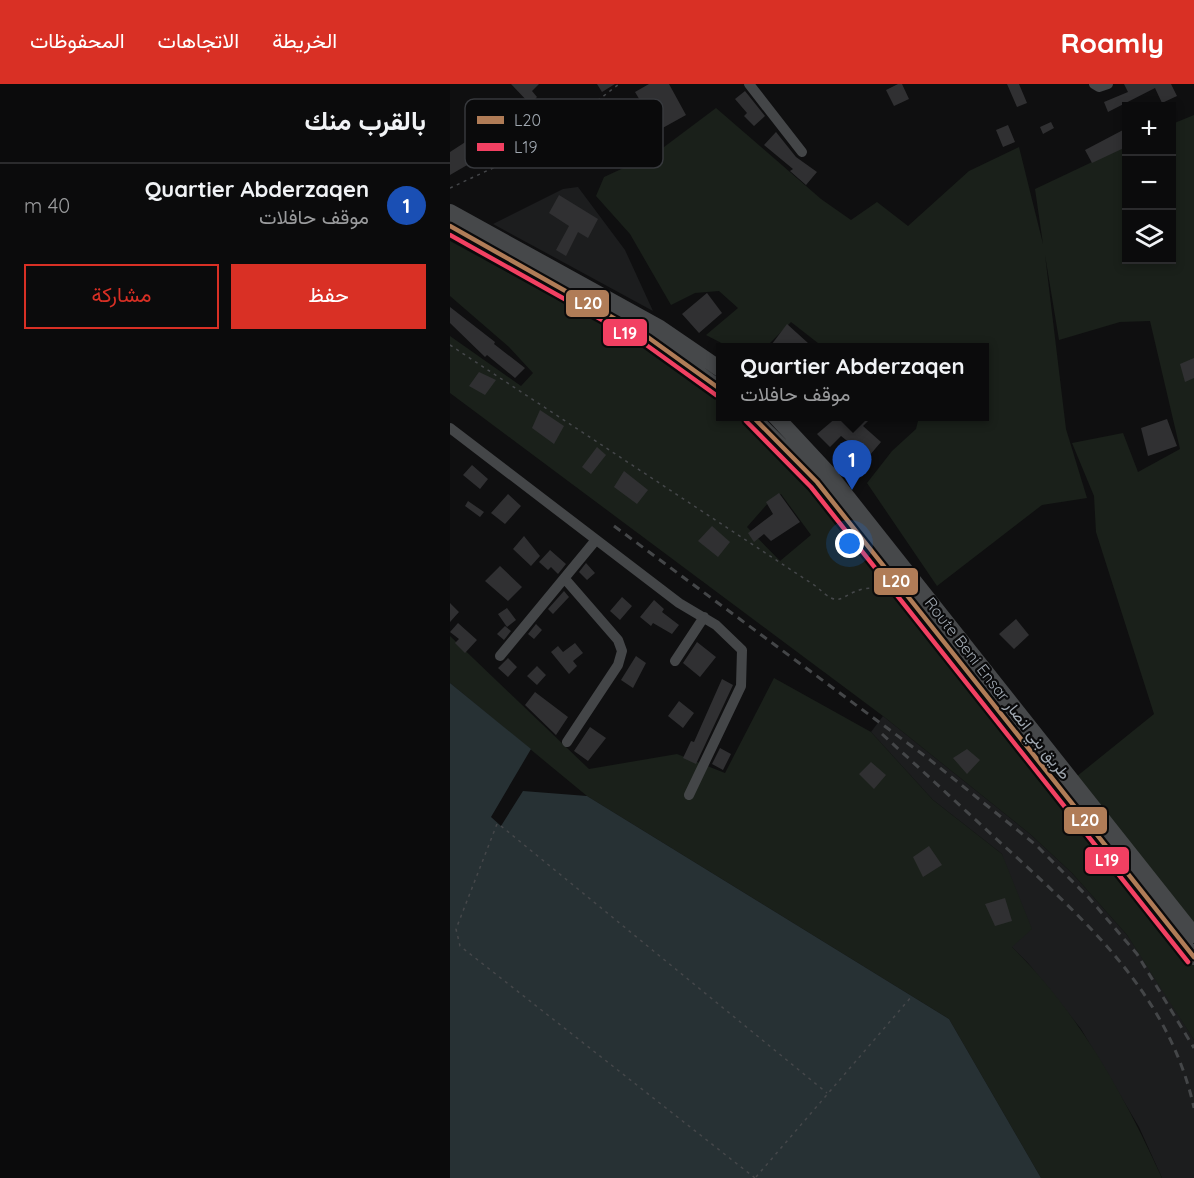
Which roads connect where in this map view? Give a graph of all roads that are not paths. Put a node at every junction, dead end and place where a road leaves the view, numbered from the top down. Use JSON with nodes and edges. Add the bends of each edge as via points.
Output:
{"nodes":[{"id":1,"x":749,"y":84,"type":"edge"},
{"id":2,"x":1094,"y":84,"type":"edge"},
{"id":3,"x":1108,"y":84,"type":"edge"},
{"id":4,"x":802,"y":152,"type":"dead end"},
{"id":5,"x":450,"y":212,"type":"edge"},
{"id":6,"x":450,"y":226,"type":"edge"},
{"id":7,"x":716,"y":366,"type":"edge"},
{"id":8,"x":716,"y":386,"type":"edge"},
{"id":9,"x":755,"y":421,"type":"edge"},
{"id":10,"x":778,"y":421,"type":"edge"},
{"id":11,"x":450,"y":428,"type":"edge"},
{"id":12,"x":595,"y":541,"type":"junction"},
{"id":13,"x":565,"y":579,"type":"junction"},
{"id":14,"x":704,"y":617,"type":"junction"},
{"id":15,"x":500,"y":656,"type":"dead end"},
{"id":16,"x":675,"y":661,"type":"dead end"},
{"id":17,"x":567,"y":742,"type":"dead end"},
{"id":18,"x":689,"y":795,"type":"dead end"},
{"id":19,"x":1194,"y":935,"type":"edge"},
{"id":20,"x":1194,"y":957,"type":"edge"}],
"edges":[{"from":1,"to":4,"type":"street"},
{"from":2,"to":3,"type":"street"},
{"from":5,"to":7,"type":"highway","via":[[660,328]]},
{"from":6,"to":8,"type":"highway","via":[[649,338]]},
{"from":9,"to":20,"type":"highway","name":"Route Beni Ensar طريق بني انصار","via":[[817,482]]},
{"from":10,"to":19,"type":"highway","name":"Route Beni Ensar طريق بني انصار","via":[[830,474]]},
{"from":11,"to":12,"type":"street"},
{"from":12,"to":13,"type":"street"},
{"from":12,"to":14,"type":"street"},
{"from":13,"to":15,"type":"street"},
{"from":13,"to":17,"type":"street","via":[[618,640],[622,651],[618,665]]},
{"from":14,"to":16,"type":"street"},
{"from":14,"to":18,"type":"street","via":[[742,650],[743,673],[741,686]]}]}
